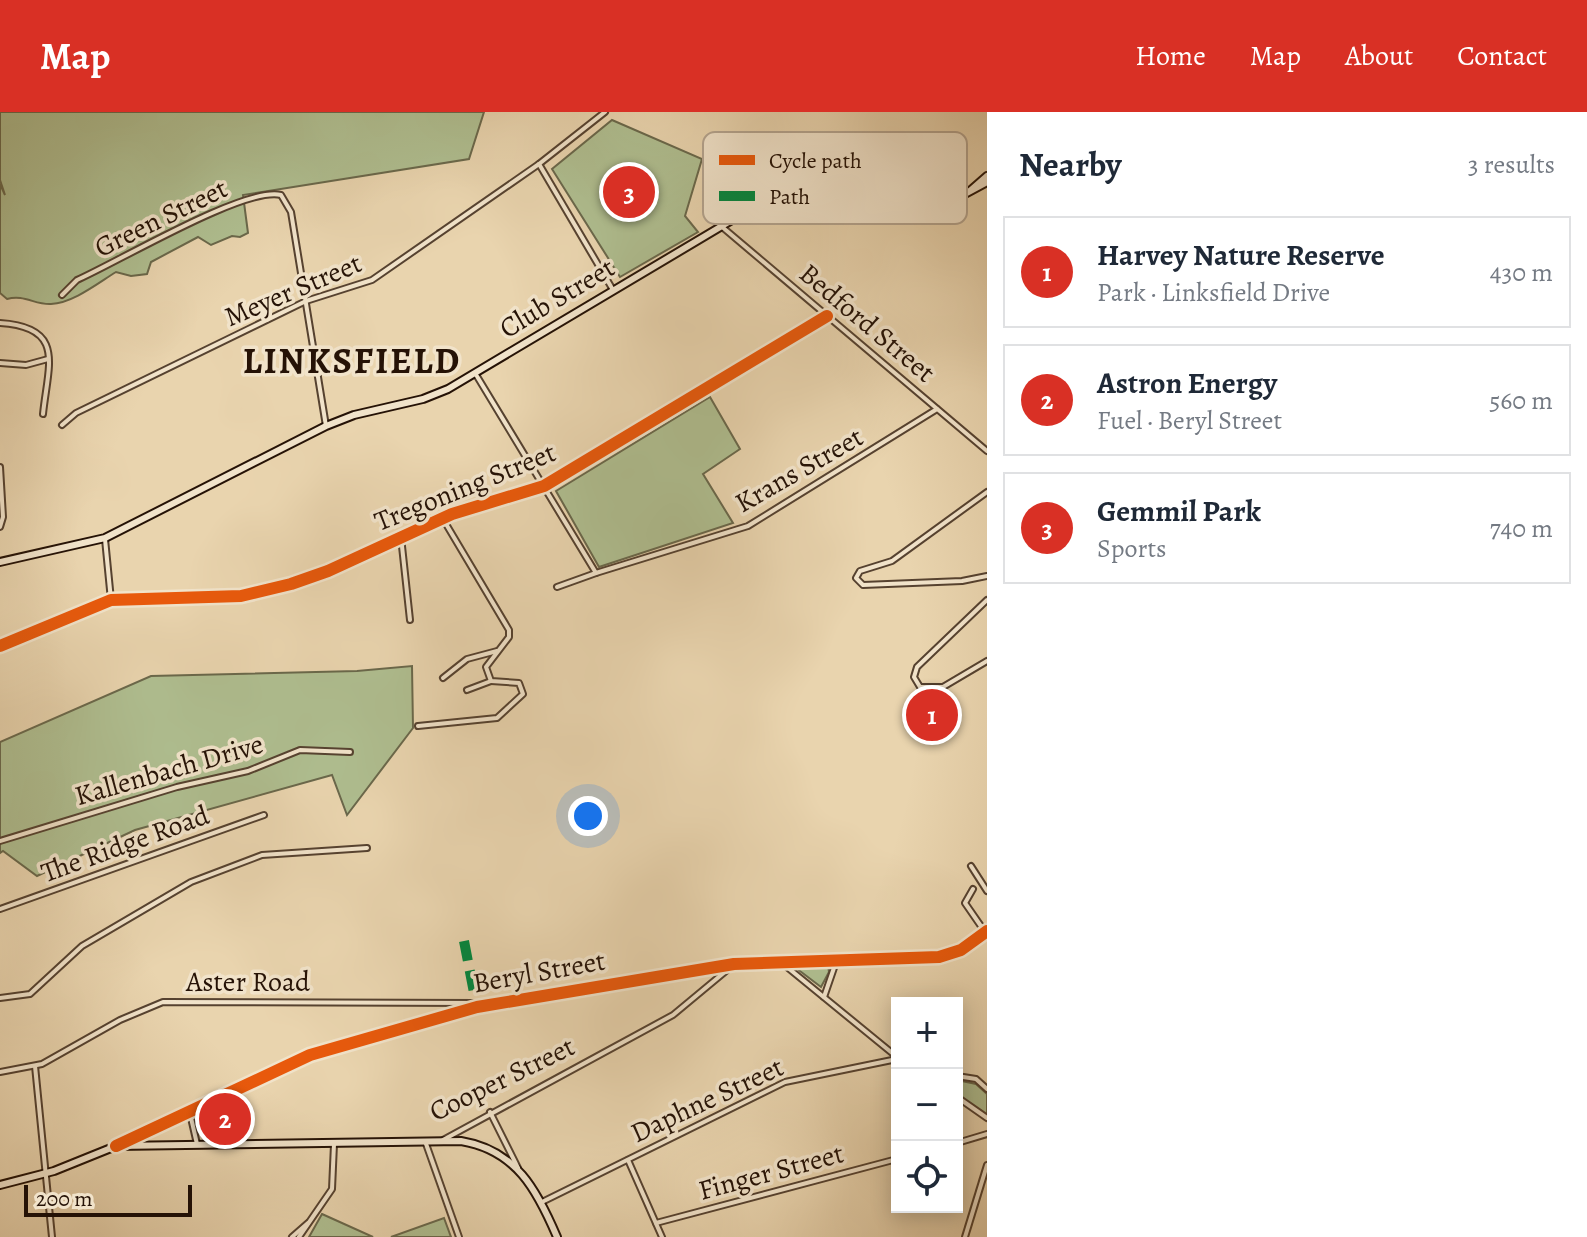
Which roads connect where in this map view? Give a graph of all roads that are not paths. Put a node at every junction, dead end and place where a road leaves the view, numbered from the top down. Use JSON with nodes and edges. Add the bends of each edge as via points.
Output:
{"nodes":[{"id":1,"x":605,"y":112,"type":"edge"},
{"id":2,"x":539,"y":164,"type":"junction"},
{"id":3,"x":987,"y":176,"type":"edge"},
{"id":4,"x":987,"y":182,"type":"edge"},
{"id":5,"x":969,"y":193,"type":"joint"},
{"id":6,"x":727,"y":224,"type":"edge"},
{"id":7,"x":721,"y":226,"type":"junction"},
{"id":8,"x":613,"y":290,"type":"junction"},
{"id":9,"x":62,"y":295,"type":"dead end"},
{"id":10,"x":306,"y":301,"type":"junction"},
{"id":11,"x":827,"y":316,"type":"junction"},
{"id":12,"x":0,"y":323,"type":"edge"},
{"id":13,"x":48,"y":359,"type":"junction"},
{"id":14,"x":0,"y":363,"type":"edge"},
{"id":15,"x":475,"y":373,"type":"junction"},
{"id":16,"x":937,"y":409,"type":"junction"},
{"id":17,"x":43,"y":414,"type":"dead end"},
{"id":18,"x":62,"y":425,"type":"dead end"},
{"id":19,"x":326,"y":426,"type":"junction"},
{"id":20,"x":987,"y":451,"type":"edge"},
{"id":21,"x":0,"y":467,"type":"edge"},
{"id":22,"x":544,"y":486,"type":"junction"},
{"id":23,"x":987,"y":492,"type":"edge"},
{"id":24,"x":443,"y":519,"type":"junction"},
{"id":25,"x":0,"y":527,"type":"edge"},
{"id":26,"x":401,"y":537,"type":"junction"},
{"id":27,"x":105,"y":538,"type":"junction"},
{"id":28,"x":0,"y":562,"type":"edge"},
{"id":29,"x":596,"y":573,"type":"junction"},
{"id":30,"x":987,"y":576,"type":"edge"},
{"id":31,"x":557,"y":587,"type":"dead end"},
{"id":32,"x":111,"y":600,"type":"junction"},
{"id":33,"x":987,"y":600,"type":"edge"},
{"id":34,"x":410,"y":620,"type":"dead end"},
{"id":35,"x":0,"y":646,"type":"edge"},
{"id":36,"x":498,"y":651,"type":"junction"},
{"id":37,"x":987,"y":661,"type":"edge"},
{"id":38,"x":443,"y":678,"type":"dead end"},
{"id":39,"x":491,"y":681,"type":"junction"},
{"id":40,"x":467,"y":690,"type":"dead end"},
{"id":41,"x":418,"y":726,"type":"dead end"},
{"id":42,"x":350,"y":752,"type":"dead end"},
{"id":43,"x":264,"y":815,"type":"dead end"},
{"id":44,"x":0,"y":841,"type":"edge"},
{"id":45,"x":367,"y":848,"type":"dead end"},
{"id":46,"x":971,"y":866,"type":"dead end"},
{"id":47,"x":973,"y":889,"type":"dead end"},
{"id":48,"x":987,"y":891,"type":"edge"},
{"id":49,"x":0,"y":909,"type":"edge"},
{"id":50,"x":986,"y":931,"type":"edge"},
{"id":51,"x":781,"y":961,"type":"junction"},
{"id":52,"x":836,"y":961,"type":"junction"},
{"id":53,"x":734,"y":964,"type":"junction"},
{"id":54,"x":824,"y":997,"type":"junction"},
{"id":55,"x":0,"y":998,"type":"edge"},
{"id":56,"x":477,"y":1005,"type":"junction"},
{"id":57,"x":891,"y":1053,"type":"edge"},
{"id":58,"x":891,"y":1059,"type":"edge"},
{"id":59,"x":35,"y":1066,"type":"junction"},
{"id":60,"x":0,"y":1072,"type":"edge"},
{"id":61,"x":963,"y":1077,"type":"edge"},
{"id":62,"x":987,"y":1089,"type":"edge"},
{"id":63,"x":963,"y":1101,"type":"edge"},
{"id":64,"x":189,"y":1109,"type":"junction"},
{"id":65,"x":490,"y":1112,"type":"junction"},
{"id":66,"x":987,"y":1118,"type":"edge"},
{"id":67,"x":987,"y":1134,"type":"edge"},
{"id":68,"x":424,"y":1140,"type":"junction"},
{"id":69,"x":443,"y":1140,"type":"junction"},
{"id":70,"x":963,"y":1141,"type":"edge"},
{"id":71,"x":334,"y":1142,"type":"junction"},
{"id":72,"x":197,"y":1144,"type":"junction"},
{"id":73,"x":116,"y":1146,"type":"junction"},
{"id":74,"x":628,"y":1160,"type":"junction"},
{"id":75,"x":891,"y":1161,"type":"edge"},
{"id":76,"x":987,"y":1165,"type":"edge"},
{"id":77,"x":518,"y":1168,"type":"junction"},
{"id":78,"x":45,"y":1173,"type":"junction"},
{"id":79,"x":0,"y":1185,"type":"edge"},
{"id":80,"x":542,"y":1202,"type":"junction"},
{"id":81,"x":309,"y":1222,"type":"junction"},
{"id":82,"x":656,"y":1223,"type":"junction"},
{"id":83,"x":52,"y":1237,"type":"edge"},
{"id":84,"x":292,"y":1237,"type":"edge"},
{"id":85,"x":299,"y":1237,"type":"edge"},
{"id":86,"x":459,"y":1237,"type":"edge"},
{"id":87,"x":557,"y":1237,"type":"edge"},
{"id":88,"x":662,"y":1237,"type":"edge"},
{"id":89,"x":965,"y":1237,"type":"edge"}],
"edges":[{"from":1,"to":2,"type":"street","name":"Meyer Street"},
{"from":2,"to":8,"type":"street"},
{"from":2,"to":10,"type":"street","name":"Meyer Street","via":[[372,280]]},
{"from":3,"to":5,"type":"main road","name":"Club Street"},
{"from":4,"to":5,"type":"main road","name":"Club Street"},
{"from":6,"to":7,"type":"main road","name":"Club Street"},
{"from":7,"to":8,"type":"main road","name":"Club Street"},
{"from":7,"to":11,"type":"street","name":"Bedford Street"},
{"from":8,"to":15,"type":"main road","name":"Club Street"},
{"from":9,"to":10,"type":"street","name":"Green Street","via":[[77,280],[223,208],[270,194],[284,197],[291,212]]},
{"from":10,"to":18,"type":"street","name":"Meyer Street","via":[[76,413]]},
{"from":10,"to":19,"type":"street"},
{"from":11,"to":16,"type":"street","name":"Bedford Street"},
{"from":11,"to":22,"type":"street","name":"Tregoning Street"},
{"from":12,"to":13,"type":"street","via":[[36,330],[46,342]]},
{"from":13,"to":14,"type":"street","via":[[26,365]]},
{"from":13,"to":17,"type":"street"},
{"from":15,"to":19,"type":"main road","name":"Club Street","via":[[432,396]]},
{"from":15,"to":22,"type":"street"},
{"from":16,"to":20,"type":"street","name":"Bedford Street"},
{"from":16,"to":29,"type":"street","name":"Krans Street","via":[[748,526]]},
{"from":19,"to":27,"type":"main road","name":"Club Street"},
{"from":21,"to":25,"type":"street"},
{"from":22,"to":24,"type":"street","name":"Tregoning Street"},
{"from":22,"to":29,"type":"street"},
{"from":23,"to":30,"type":"street","via":[[892,561],[860,571],[856,578],[863,585]]},
{"from":24,"to":26,"type":"street","name":"Tregoning Street"},
{"from":24,"to":36,"type":"street","via":[[509,630]]},
{"from":26,"to":32,"type":"street","name":"Tregoning Street","via":[[316,577],[248,595]]},
{"from":26,"to":34,"type":"street"},
{"from":27,"to":28,"type":"main road","name":"Club Street"},
{"from":27,"to":32,"type":"street"},
{"from":29,"to":31,"type":"street","name":"Krans Street"},
{"from":32,"to":35,"type":"street","name":"Tregoning Street"},
{"from":33,"to":37,"type":"street","via":[[917,667],[914,677],[920,687],[937,689]]},
{"from":36,"to":38,"type":"street","via":[[467,659]]},
{"from":36,"to":39,"type":"street","via":[[486,667]]},
{"from":39,"to":40,"type":"street"},
{"from":39,"to":41,"type":"street","via":[[519,683],[522,697],[493,719]]},
{"from":42,"to":44,"type":"street","name":"Kallenbach Drive","via":[[300,750],[248,771]]},
{"from":43,"to":49,"type":"street","name":"The Ridge Road"},
{"from":45,"to":55,"type":"street","via":[[262,855],[191,882],[82,946],[30,994]]},
{"from":46,"to":48,"type":"street"},
{"from":47,"to":50,"type":"street","via":[[965,903]]},
{"from":50,"to":52,"type":"street","name":"Beryl Street","via":[[961,950],[939,957]]},
{"from":51,"to":52,"type":"street","name":"Beryl Street"},
{"from":51,"to":53,"type":"street","name":"Beryl Street"},
{"from":51,"to":54,"type":"street"},
{"from":52,"to":54,"type":"street"},
{"from":53,"to":56,"type":"street","name":"Beryl Street"},
{"from":53,"to":65,"type":"street","name":"Cooper Street","via":[[680,1011]]},
{"from":54,"to":57,"type":"street"},
{"from":56,"to":59,"type":"street","name":"Aster Road","via":[[163,1002]]},
{"from":56,"to":64,"type":"street","name":"Beryl Street","via":[[310,1055]]},
{"from":58,"to":74,"type":"street","name":"Daphne Street","via":[[785,1082]]},
{"from":59,"to":60,"type":"street","name":"Aster Road"},
{"from":59,"to":78,"type":"street"},
{"from":61,"to":62,"type":"street"},
{"from":63,"to":66,"type":"street"},
{"from":64,"to":72,"type":"street"},
{"from":64,"to":73,"type":"street","name":"Beryl Street"},
{"from":65,"to":69,"type":"street","name":"Cooper Street"},
{"from":65,"to":77,"type":"street"},
{"from":67,"to":70,"type":"street"},
{"from":68,"to":69,"type":"main road","name":"Cooper Street"},
{"from":68,"to":71,"type":"main road","name":"Cooper Street"},
{"from":68,"to":86,"type":"street"},
{"from":69,"to":77,"type":"main road","via":[[488,1148]]},
{"from":71,"to":72,"type":"main road","name":"Cooper Street"},
{"from":71,"to":81,"type":"street","via":[[332,1189]]},
{"from":72,"to":73,"type":"main road","name":"Cooper Street"},
{"from":73,"to":78,"type":"main road","name":"Beryl Street"},
{"from":74,"to":80,"type":"street","name":"Daphne Street"},
{"from":74,"to":82,"type":"street"},
{"from":75,"to":82,"type":"street","name":"Finger Street"},
{"from":76,"to":89,"type":"street"},
{"from":77,"to":80,"type":"main road"},
{"from":78,"to":79,"type":"main road","name":"Beryl Street"},
{"from":78,"to":83,"type":"street"},
{"from":80,"to":87,"type":"main road"},
{"from":81,"to":84,"type":"street"},
{"from":81,"to":85,"type":"street"},
{"from":82,"to":88,"type":"street"}]}
